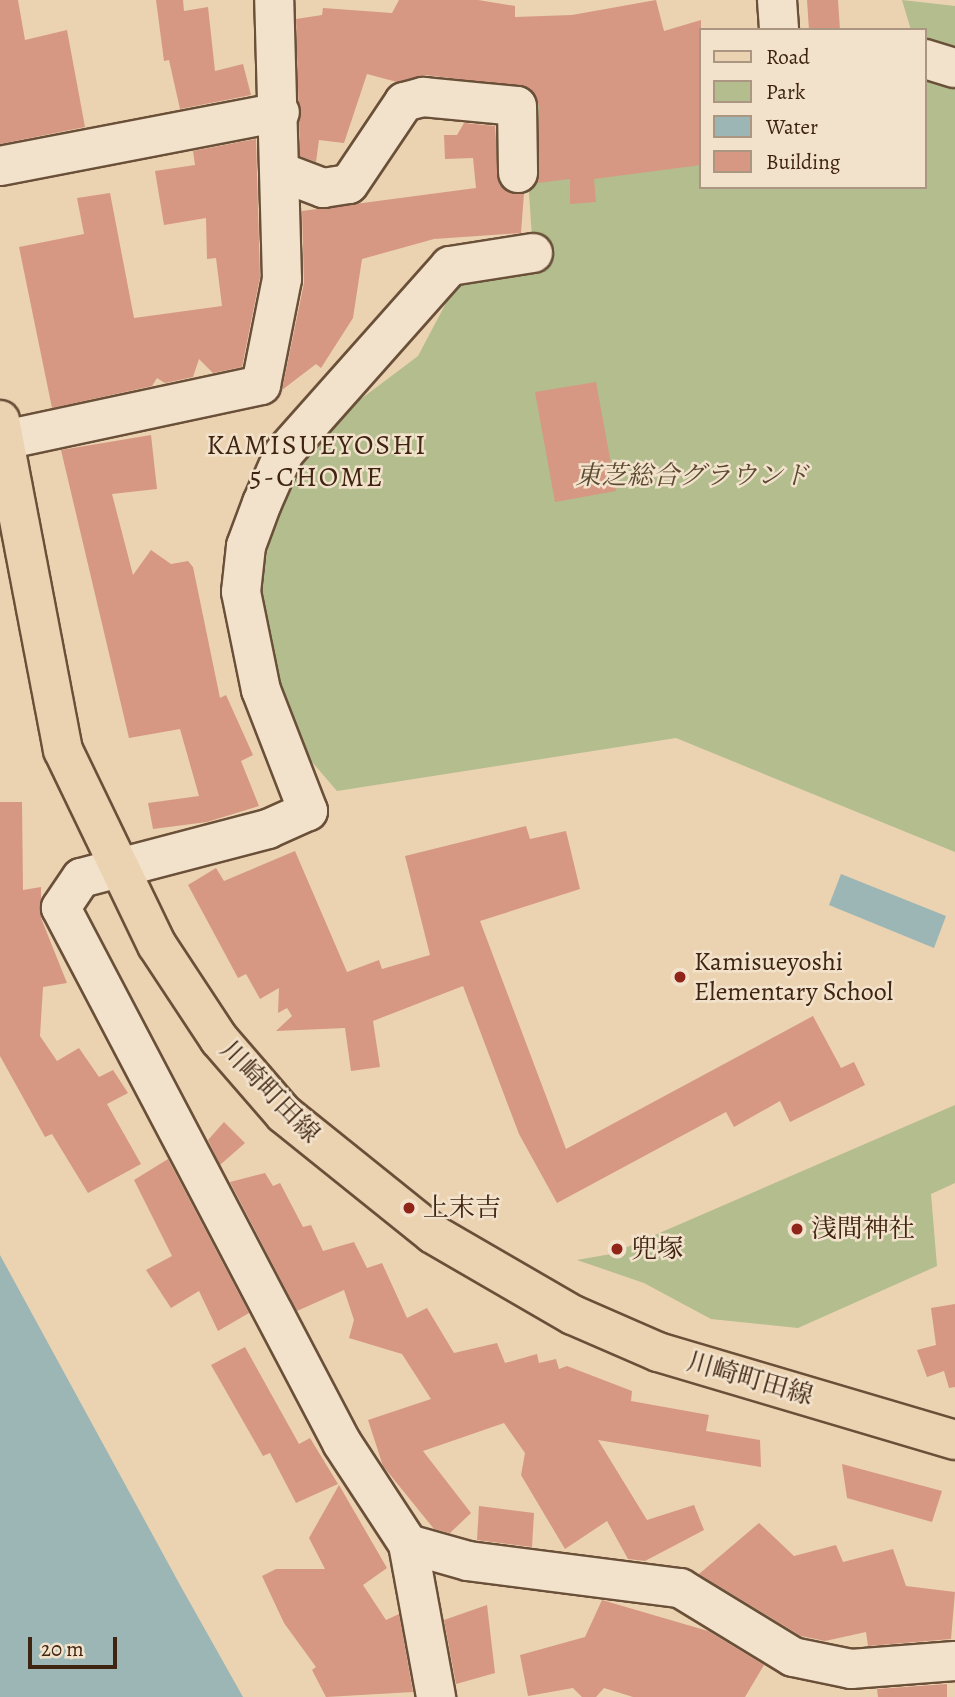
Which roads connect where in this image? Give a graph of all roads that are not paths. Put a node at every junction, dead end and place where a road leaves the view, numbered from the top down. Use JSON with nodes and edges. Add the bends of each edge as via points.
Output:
{"nodes":[{"id":1,"x":274,"y":0,"type":"edge"},
{"id":2,"x":777,"y":0,"type":"edge"},
{"id":3,"x":779,"y":28,"type":"edge"},
{"id":4,"x":927,"y":61,"type":"edge"},
{"id":5,"x":955,"y":68,"type":"edge"},
{"id":6,"x":280,"y":112,"type":"junction"},
{"id":7,"x":0,"y":166,"type":"edge"},
{"id":8,"x":281,"y":172,"type":"junction"},
{"id":9,"x":518,"y":173,"type":"dead end"},
{"id":10,"x":533,"y":253,"type":"dead end"},
{"id":11,"x":1,"y":434,"type":"edge"},
{"id":12,"x":114,"y":867,"type":"junction"},
{"id":13,"x":955,"y":1440,"type":"edge"},
{"id":14,"x":408,"y":1544,"type":"junction"},
{"id":15,"x":955,"y":1661,"type":"edge"},
{"id":16,"x":436,"y":1697,"type":"edge"}],
"edges":[{"from":1,"to":6,"type":"street"},
{"from":2,"to":3,"type":"street"},
{"from":4,"to":5,"type":"street"},
{"from":6,"to":7,"type":"street"},
{"from":6,"to":8,"type":"street"},
{"from":8,"to":9,"type":"street","via":[[323,188],[349,184],[404,102],[423,97],[517,106]]},
{"from":8,"to":11,"type":"street","via":[[282,279],[261,385]]},
{"from":10,"to":12,"type":"street","via":[[450,266],[284,453],[262,503],[246,546],[241,592],[261,690],[308,811],[268,829]]},
{"from":11,"to":12,"type":"main road","name":"川崎町田線","via":[[64,750]]},
{"from":12,"to":13,"type":"main road","name":"川崎町田線","via":[[219,1039],[276,1105],[433,1234],[573,1315],[658,1352]]},
{"from":12,"to":14,"type":"street","via":[[82,878],[68,891],[61,908],[67,928],[342,1443]]},
{"from":14,"to":15,"type":"street","via":[[468,1561],[680,1588],[793,1657],[851,1669]]},
{"from":14,"to":16,"type":"street"}]}
